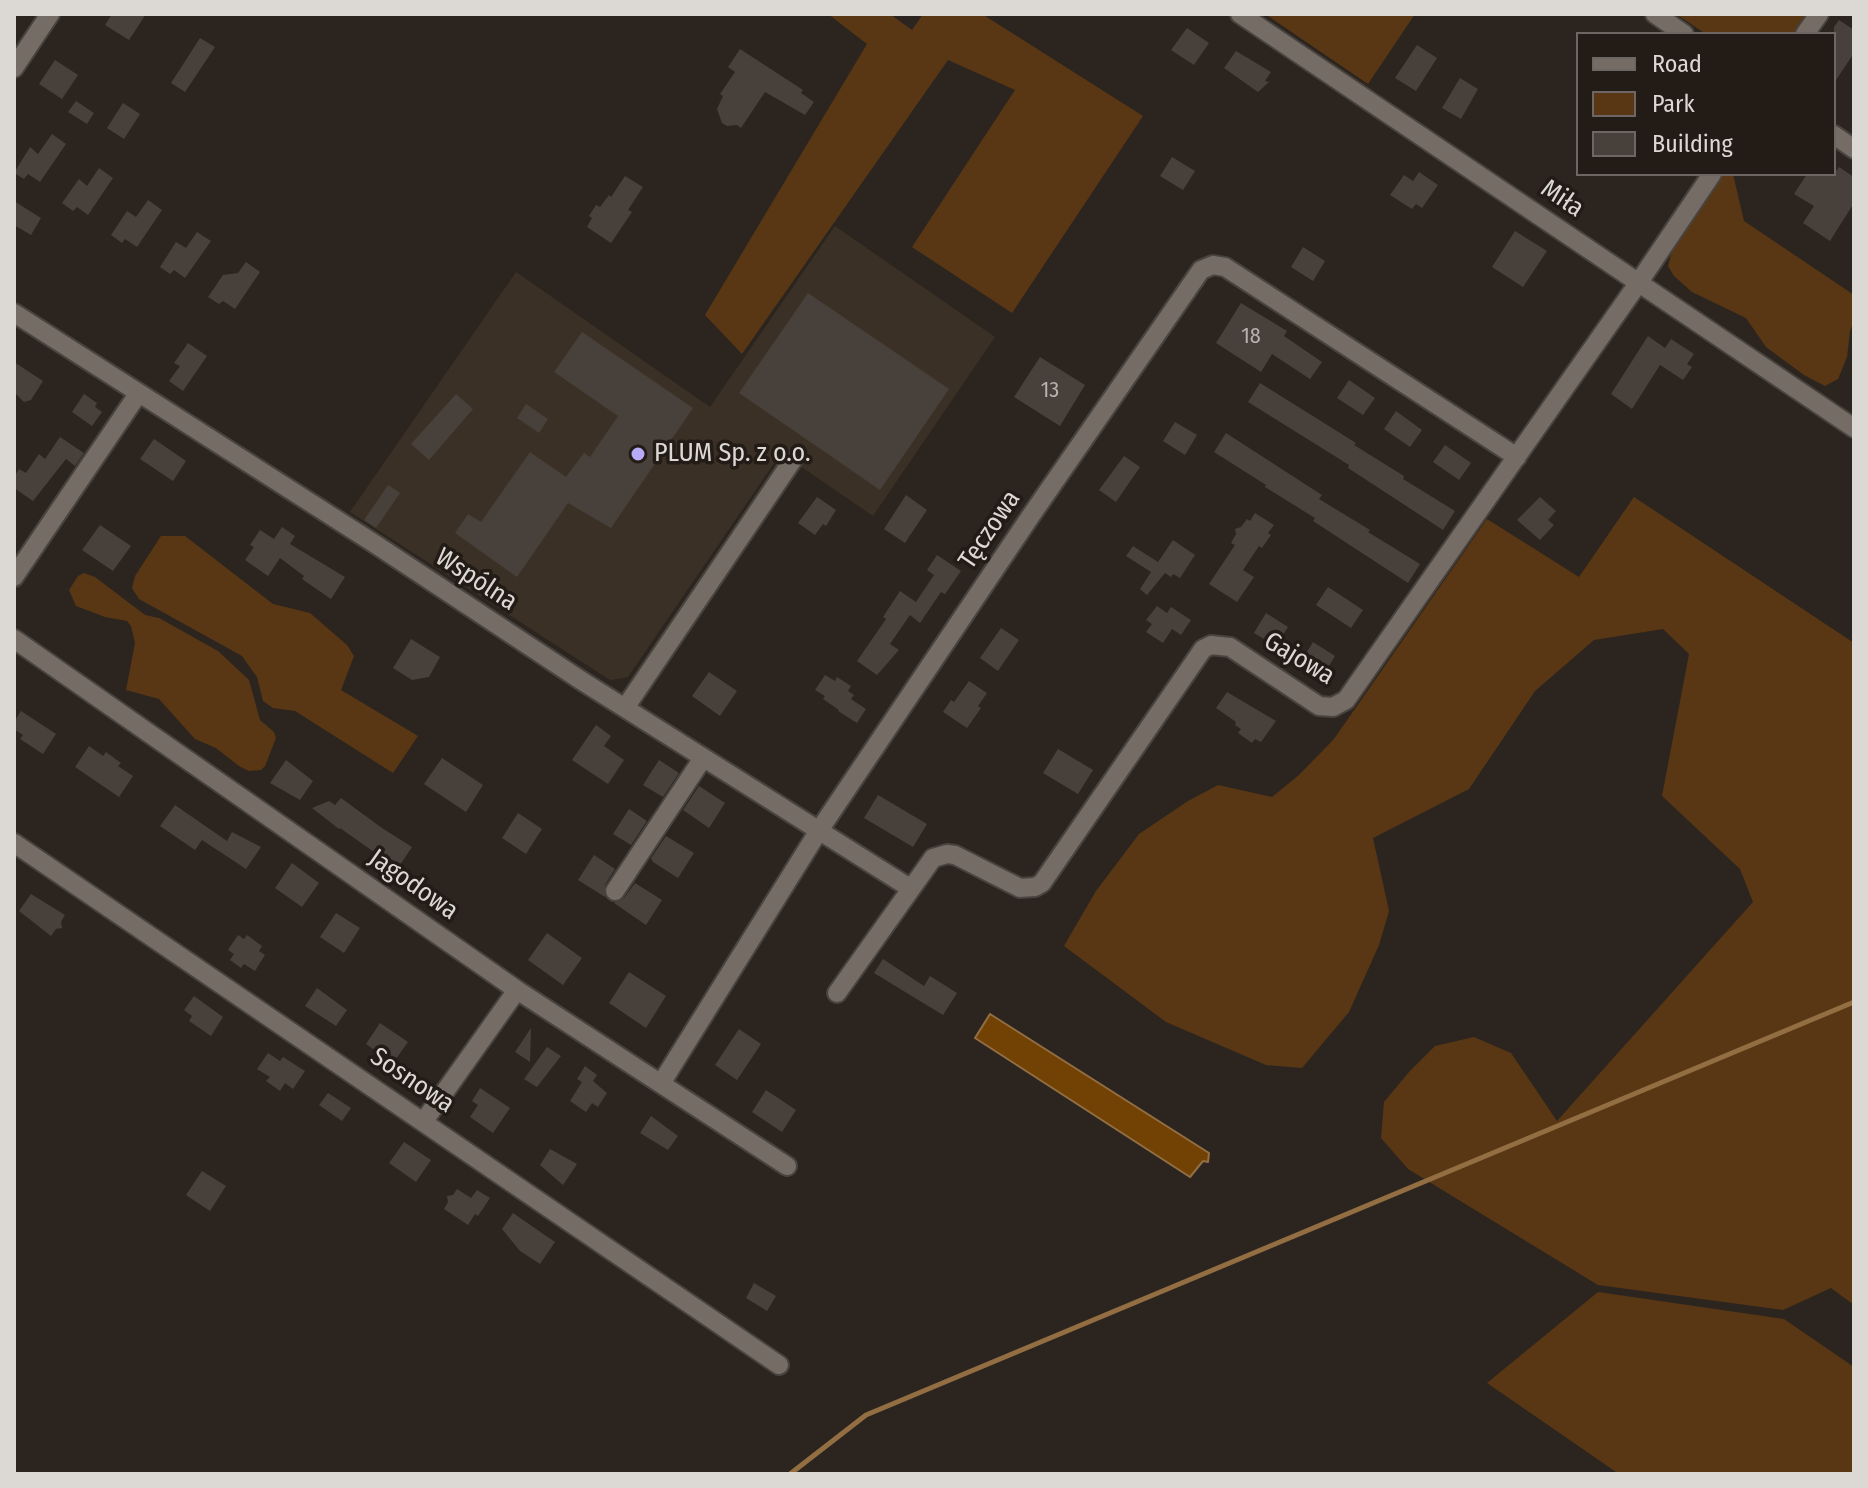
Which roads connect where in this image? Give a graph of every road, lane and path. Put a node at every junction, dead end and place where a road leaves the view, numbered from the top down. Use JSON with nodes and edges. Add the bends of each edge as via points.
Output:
{"nodes":[{"id":1,"x":50,"y":14,"type":"edge"},
{"id":2,"x":1240,"y":14,"type":"edge"},
{"id":3,"x":1655,"y":14,"type":"edge"},
{"id":4,"x":1819,"y":14,"type":"edge"},
{"id":5,"x":1681,"y":32,"type":"edge"},
{"id":6,"x":1806,"y":32,"type":"edge"},
{"id":7,"x":14,"y":68,"type":"edge"},
{"id":8,"x":1836,"y":136,"type":"edge"},
{"id":9,"x":1854,"y":149,"type":"edge"},
{"id":10,"x":1711,"y":176,"type":"edge"},
{"id":11,"x":1639,"y":282,"type":"junction"},
{"id":12,"x":14,"y":313,"type":"edge"},
{"id":13,"x":138,"y":394,"type":"junction"},
{"id":14,"x":1854,"y":428,"type":"edge"},
{"id":15,"x":1517,"y":457,"type":"junction"},
{"id":16,"x":792,"y":461,"type":"dead end"},
{"id":17,"x":14,"y":577,"type":"edge"},
{"id":18,"x":14,"y":639,"type":"edge"},
{"id":19,"x":625,"y":708,"type":"junction"},
{"id":20,"x":703,"y":758,"type":"junction"},
{"id":21,"x":818,"y":832,"type":"junction"},
{"id":22,"x":14,"y":843,"type":"edge"},
{"id":23,"x":910,"y":888,"type":"junction"},
{"id":24,"x":615,"y":891,"type":"dead end"},
{"id":25,"x":517,"y":990,"type":"junction"},
{"id":26,"x":837,"y":993,"type":"dead end"},
{"id":27,"x":662,"y":1082,"type":"junction"},
{"id":28,"x":424,"y":1121,"type":"junction"},
{"id":29,"x":787,"y":1166,"type":"dead end"},
{"id":30,"x":779,"y":1365,"type":"dead end"}],
"edges":[{"from":1,"to":7,"type":"street"},
{"from":2,"to":11,"type":"street","name":"Miła"},
{"from":3,"to":5,"type":"street"},
{"from":4,"to":6,"type":"street"},
{"from":8,"to":9,"type":"street"},
{"from":10,"to":11,"type":"street","name":"Gajowa"},
{"from":11,"to":14,"type":"street","name":"Miła"},
{"from":11,"to":15,"type":"street","name":"Gajowa"},
{"from":12,"to":13,"type":"street","name":"Wspólna"},
{"from":13,"to":17,"type":"street"},
{"from":13,"to":19,"type":"street","name":"Wspólna"},
{"from":15,"to":21,"type":"street","name":"Tęczowa","via":[[1225,267],[1201,270]]},
{"from":15,"to":23,"type":"street","name":"Gajowa","via":[[1346,700],[1333,707],[1319,706],[1230,647],[1211,645],[1196,655],[1042,883],[1020,888],[947,854],[927,863]]},
{"from":16,"to":19,"type":"street"},
{"from":18,"to":25,"type":"street","name":"Jagodowa"},
{"from":19,"to":20,"type":"street","name":"Wspólna"},
{"from":20,"to":21,"type":"street","name":"Wspólna"},
{"from":20,"to":24,"type":"street"},
{"from":21,"to":23,"type":"street","name":"Wspólna"},
{"from":21,"to":27,"type":"street","name":"Tęczowa"},
{"from":22,"to":28,"type":"street","name":"Sosnowa"},
{"from":23,"to":26,"type":"street","name":"Gajowa"},
{"from":25,"to":27,"type":"street","name":"Jagodowa"},
{"from":25,"to":28,"type":"street"},
{"from":27,"to":29,"type":"street","name":"Jagodowa"},
{"from":28,"to":30,"type":"street","name":"Sosnowa"}]}
